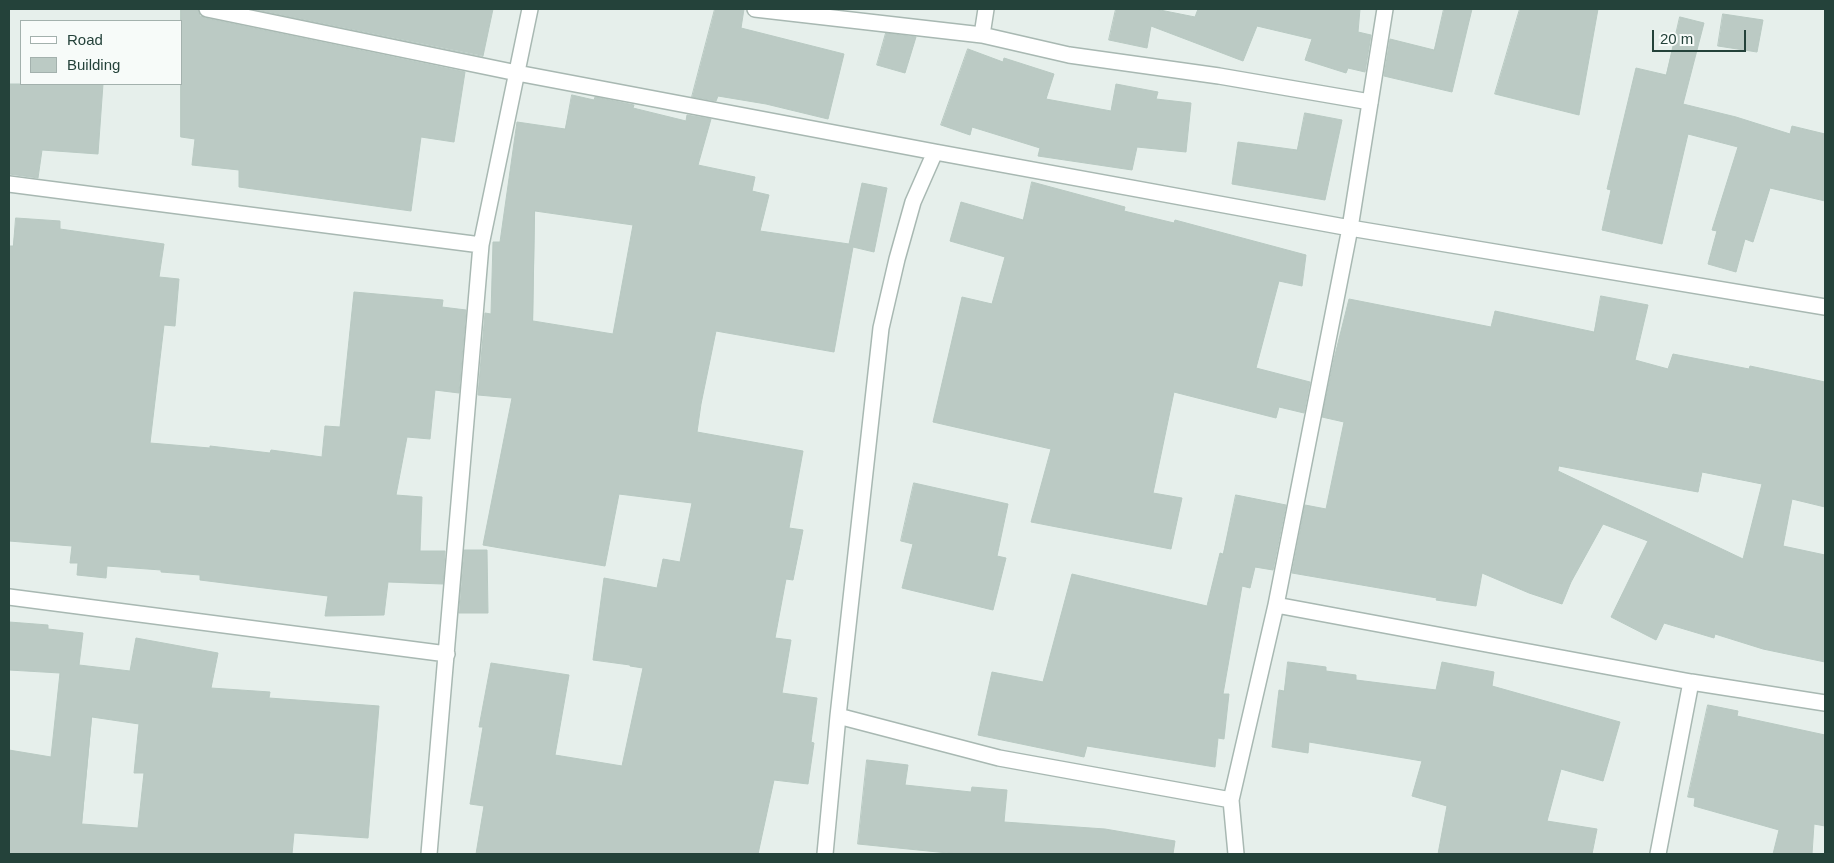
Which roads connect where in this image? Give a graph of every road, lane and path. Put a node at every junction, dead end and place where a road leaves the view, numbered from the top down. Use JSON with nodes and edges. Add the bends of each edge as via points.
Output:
{"nodes":[{"id":1,"x":207,"y":9,"type":"edge"},
{"id":2,"x":530,"y":9,"type":"edge"},
{"id":3,"x":754,"y":9,"type":"edge"},
{"id":4,"x":986,"y":9,"type":"edge"},
{"id":5,"x":1385,"y":9,"type":"edge"},
{"id":6,"x":982,"y":35,"type":"junction"},
{"id":7,"x":517,"y":73,"type":"junction"},
{"id":8,"x":1370,"y":102,"type":"junction"},
{"id":9,"x":934,"y":152,"type":"junction"},
{"id":10,"x":9,"y":184,"type":"edge"},
{"id":11,"x":1350,"y":228,"type":"junction"},
{"id":12,"x":480,"y":245,"type":"junction"},
{"id":13,"x":1825,"y":308,"type":"edge"},
{"id":14,"x":9,"y":597,"type":"edge"},
{"id":15,"x":1276,"y":605,"type":"junction"},
{"id":16,"x":446,"y":654,"type":"junction"},
{"id":17,"x":1691,"y":682,"type":"junction"},
{"id":18,"x":1825,"y":703,"type":"edge"},
{"id":19,"x":838,"y":716,"type":"junction"},
{"id":20,"x":1231,"y":800,"type":"junction"},
{"id":21,"x":429,"y":854,"type":"edge"},
{"id":22,"x":825,"y":854,"type":"edge"},
{"id":23,"x":1236,"y":854,"type":"edge"},
{"id":24,"x":1658,"y":854,"type":"edge"}],
"edges":[{"from":1,"to":7,"type":"street"},
{"from":2,"to":7,"type":"street"},
{"from":3,"to":6,"type":"street"},
{"from":4,"to":6,"type":"street"},
{"from":5,"to":8,"type":"street"},
{"from":6,"to":8,"type":"street","via":[[1069,55],[1220,76]]},
{"from":7,"to":9,"type":"street"},
{"from":7,"to":12,"type":"street"},
{"from":8,"to":11,"type":"street"},
{"from":9,"to":11,"type":"street"},
{"from":9,"to":19,"type":"street","via":[[913,202],[882,328]]},
{"from":10,"to":12,"type":"street"},
{"from":11,"to":13,"type":"street"},
{"from":11,"to":15,"type":"street"},
{"from":12,"to":16,"type":"street"},
{"from":14,"to":16,"type":"street"},
{"from":15,"to":17,"type":"street"},
{"from":15,"to":20,"type":"street"},
{"from":16,"to":21,"type":"street"},
{"from":17,"to":18,"type":"street"},
{"from":17,"to":24,"type":"street"},
{"from":19,"to":20,"type":"street","via":[[999,758]]},
{"from":19,"to":22,"type":"street"},
{"from":20,"to":23,"type":"street"}]}
